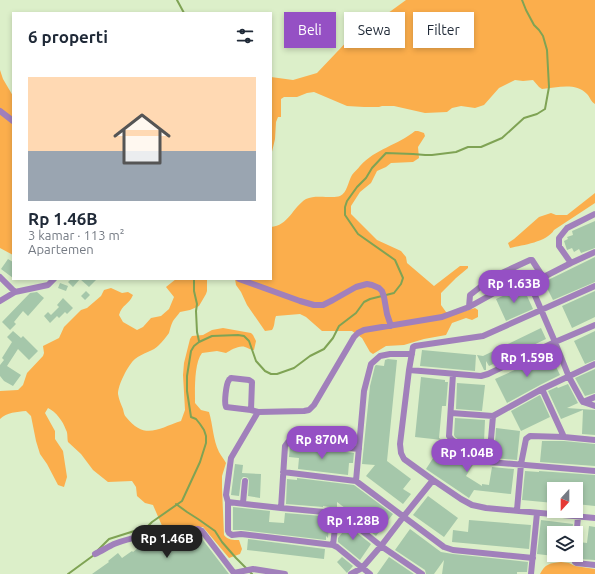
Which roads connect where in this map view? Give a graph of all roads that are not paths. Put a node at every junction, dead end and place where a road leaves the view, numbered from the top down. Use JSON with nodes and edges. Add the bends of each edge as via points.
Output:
{"nodes":[{"id":1,"x":0,"y":111,"type":"edge"},
{"id":2,"x":12,"y":120,"type":"edge"},
{"id":3,"x":595,"y":214,"type":"edge"},
{"id":4,"x":595,"y":252,"type":"edge"},
{"id":5,"x":571,"y":263,"type":"junction"},
{"id":6,"x":0,"y":277,"type":"edge"},
{"id":7,"x":544,"y":277,"type":"junction"},
{"id":8,"x":53,"y":280,"type":"edge"},
{"id":9,"x":242,"y":280,"type":"edge"},
{"id":10,"x":530,"y":284,"type":"junction"},
{"id":11,"x":595,"y":286,"type":"edge"},
{"id":12,"x":15,"y":292,"type":"junction"},
{"id":13,"x":0,"y":301,"type":"edge"},
{"id":14,"x":469,"y":307,"type":"junction"},
{"id":15,"x":542,"y":310,"type":"junction"},
{"id":16,"x":595,"y":325,"type":"edge"},
{"id":17,"x":391,"y":326,"type":"junction"},
{"id":18,"x":556,"y":342,"type":"junction"},
{"id":19,"x":412,"y":354,"type":"junction"},
{"id":20,"x":595,"y":364,"type":"edge"},
{"id":21,"x":409,"y":370,"type":"junction"},
{"id":22,"x":453,"y":374,"type":"junction"},
{"id":23,"x":569,"y":377,"type":"junction"},
{"id":24,"x":542,"y":389,"type":"junction"},
{"id":25,"x":595,"y":397,"type":"edge"},
{"id":26,"x":582,"y":402,"type":"junction"},
{"id":27,"x":595,"y":406,"type":"edge"},
{"id":28,"x":251,"y":410,"type":"junction"},
{"id":29,"x":258,"y":412,"type":"junction"},
{"id":30,"x":451,"y":412,"type":"junction"},
{"id":31,"x":493,"y":416,"type":"junction"},
{"id":32,"x":564,"y":437,"type":"junction"},
{"id":33,"x":595,"y":440,"type":"edge"},
{"id":34,"x":358,"y":449,"type":"junction"},
{"id":35,"x":489,"y":462,"type":"junction"},
{"id":36,"x":521,"y":464,"type":"junction"},
{"id":37,"x":283,"y":472,"type":"junction"},
{"id":38,"x":595,"y":472,"type":"edge"},
{"id":39,"x":433,"y":480,"type":"junction"},
{"id":40,"x":245,"y":481,"type":"dead end"},
{"id":41,"x":356,"y":481,"type":"junction"},
{"id":42,"x":228,"y":502,"type":"junction"},
{"id":43,"x":243,"y":503,"type":"junction"},
{"id":44,"x":281,"y":508,"type":"junction"},
{"id":45,"x":516,"y":510,"type":"junction"},
{"id":46,"x":537,"y":513,"type":"junction"},
{"id":47,"x":547,"y":514,"type":"edge"},
{"id":48,"x":404,"y":516,"type":"junction"},
{"id":49,"x":583,"y":517,"type":"edge"},
{"id":50,"x":595,"y":518,"type":"edge"},
{"id":51,"x":335,"y":528,"type":"dead end"},
{"id":52,"x":333,"y":545,"type":"junction"},
{"id":53,"x":381,"y":546,"type":"junction"},
{"id":54,"x":95,"y":554,"type":"dead end"},
{"id":55,"x":532,"y":558,"type":"junction"},
{"id":56,"x":574,"y":562,"type":"edge"},
{"id":57,"x":595,"y":565,"type":"edge"},
{"id":58,"x":362,"y":568,"type":"junction"},
{"id":59,"x":285,"y":574,"type":"edge"},
{"id":60,"x":351,"y":574,"type":"edge"},
{"id":61,"x":370,"y":574,"type":"edge"},
{"id":62,"x":422,"y":574,"type":"edge"},
{"id":63,"x":531,"y":574,"type":"edge"}],
"edges":[{"from":1,"to":2,"type":"street"},
{"from":3,"to":5,"type":"street","via":[[567,228],[559,238],[559,246]]},
{"from":4,"to":5,"type":"street"},
{"from":5,"to":7,"type":"street"},
{"from":6,"to":12,"type":"street"},
{"from":7,"to":10,"type":"street"},
{"from":7,"to":14,"type":"street","via":[[530,260],[492,277],[470,295]]},
{"from":8,"to":12,"type":"street","via":[[48,285]]},
{"from":9,"to":17,"type":"street","via":[[314,305],[322,305],[356,287],[368,284],[379,288],[383,294]]},
{"from":10,"to":14,"type":"street","via":[[526,281],[496,292]]},
{"from":10,"to":15,"type":"street"},
{"from":11,"to":15,"type":"street"},
{"from":12,"to":13,"type":"street"},
{"from":14,"to":17,"type":"street","via":[[442,318]]},
{"from":15,"to":18,"type":"street"},
{"from":15,"to":19,"type":"street","via":[[483,336],[415,346]]},
{"from":16,"to":18,"type":"street"},
{"from":17,"to":29,"type":"street","via":[[364,330],[354,337],[309,410]]},
{"from":18,"to":22,"type":"street","via":[[488,374]]},
{"from":18,"to":23,"type":"street"},
{"from":19,"to":21,"type":"street"},
{"from":19,"to":34,"type":"street","via":[[380,356],[371,364],[364,391]]},
{"from":20,"to":23,"type":"street"},
{"from":21,"to":22,"type":"street"},
{"from":21,"to":39,"type":"street","via":[[401,453],[404,459]]},
{"from":22,"to":30,"type":"street"},
{"from":23,"to":24,"type":"street"},
{"from":23,"to":26,"type":"street"},
{"from":24,"to":31,"type":"street"},
{"from":24,"to":32,"type":"street"},
{"from":25,"to":26,"type":"street"},
{"from":26,"to":27,"type":"street"},
{"from":28,"to":28,"type":"street","via":[[226,408],[224,403],[231,378],[252,382]]},
{"from":28,"to":29,"type":"street"},
{"from":29,"to":42,"type":"street","via":[[231,458],[226,495]]},
{"from":30,"to":31,"type":"street"},
{"from":30,"to":35,"type":"street","via":[[450,438],[481,460]]},
{"from":31,"to":35,"type":"street"},
{"from":32,"to":33,"type":"street"},
{"from":32,"to":36,"type":"street","via":[[527,437]]},
{"from":34,"to":37,"type":"street","via":[[288,442],[285,446]]},
{"from":34,"to":41,"type":"street"},
{"from":35,"to":36,"type":"street"},
{"from":36,"to":38,"type":"street"},
{"from":36,"to":45,"type":"street"},
{"from":37,"to":41,"type":"street"},
{"from":37,"to":44,"type":"street"},
{"from":39,"to":45,"type":"street","via":[[472,505]]},
{"from":39,"to":48,"type":"street"},
{"from":40,"to":43,"type":"street"},
{"from":41,"to":48,"type":"street"},
{"from":42,"to":43,"type":"street"},
{"from":42,"to":52,"type":"street","via":[[228,531],[232,535]]},
{"from":43,"to":44,"type":"street"},
{"from":44,"to":53,"type":"street","via":[[341,514]]},
{"from":45,"to":46,"type":"street"},
{"from":46,"to":47,"type":"street"},
{"from":46,"to":55,"type":"street"},
{"from":48,"to":53,"type":"street"},
{"from":48,"to":55,"type":"street","via":[[448,549]]},
{"from":49,"to":50,"type":"street"},
{"from":51,"to":52,"type":"street"},
{"from":52,"to":58,"type":"street"},
{"from":53,"to":58,"type":"street"},
{"from":53,"to":62,"type":"street"},
{"from":54,"to":59,"type":"street","via":[[128,539],[198,529],[234,572],[253,568]]},
{"from":55,"to":63,"type":"street"},
{"from":56,"to":57,"type":"street"},
{"from":58,"to":60,"type":"street"},
{"from":58,"to":61,"type":"street"}]}
